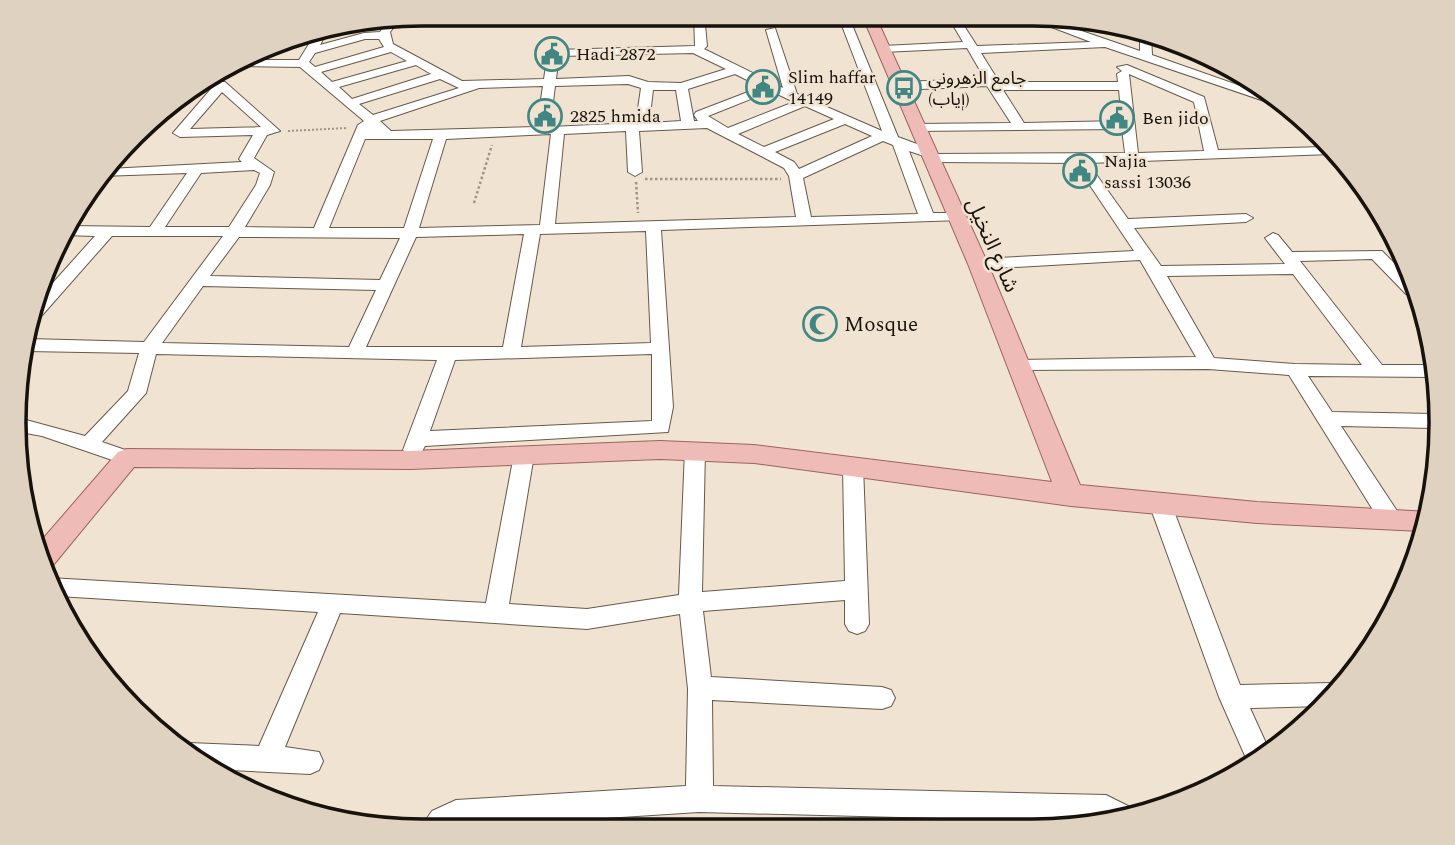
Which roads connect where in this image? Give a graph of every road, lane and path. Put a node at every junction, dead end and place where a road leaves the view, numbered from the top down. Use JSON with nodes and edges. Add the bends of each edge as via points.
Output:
{"nodes":[{"id":1,"x":700,"y":26,"type":"edge"},
{"id":2,"x":847,"y":26,"type":"edge"},
{"id":3,"x":873,"y":26,"type":"edge"},
{"id":4,"x":958,"y":26,"type":"edge"},
{"id":5,"x":390,"y":28,"type":"edge"},
{"id":6,"x":1076,"y":29,"type":"edge"},
{"id":7,"x":771,"y":30,"type":"dead end"},
{"id":8,"x":385,"y":35,"type":"junction"},
{"id":9,"x":316,"y":41,"type":"edge"},
{"id":10,"x":1145,"y":43,"type":"edge"},
{"id":11,"x":1117,"y":47,"type":"junction"},
{"id":12,"x":392,"y":48,"type":"junction"},
{"id":13,"x":971,"y":48,"type":"junction"},
{"id":14,"x":695,"y":49,"type":"junction"},
{"id":15,"x":883,"y":49,"type":"junction"},
{"id":16,"x":310,"y":51,"type":"junction"},
{"id":17,"x":1146,"y":57,"type":"junction"},
{"id":18,"x":415,"y":62,"type":"junction"},
{"id":19,"x":252,"y":65,"type":"edge"},
{"id":20,"x":308,"y":67,"type":"junction"},
{"id":21,"x":1123,"y":68,"type":"junction"},
{"id":22,"x":735,"y":69,"type":"junction"},
{"id":23,"x":440,"y":75,"type":"junction"},
{"id":24,"x":225,"y":79,"type":"edge"},
{"id":25,"x":550,"y":82,"type":"junction"},
{"id":26,"x":991,"y":84,"type":"junction"},
{"id":27,"x":221,"y":85,"type":"junction"},
{"id":28,"x":483,"y":85,"type":"junction"},
{"id":29,"x":331,"y":86,"type":"junction"},
{"id":30,"x":647,"y":86,"type":"junction"},
{"id":31,"x":899,"y":86,"type":"junction"},
{"id":32,"x":1123,"y":86,"type":"junction"},
{"id":33,"x":682,"y":87,"type":"junction"},
{"id":34,"x":771,"y":87,"type":"junction"},
{"id":35,"x":1251,"y":94,"type":"joint"},
{"id":36,"x":791,"y":95,"type":"junction"},
{"id":37,"x":1258,"y":96,"type":"edge"},
{"id":38,"x":805,"y":102,"type":"junction"},
{"id":39,"x":351,"y":103,"type":"junction"},
{"id":40,"x":846,"y":119,"type":"junction"},
{"id":41,"x":709,"y":124,"type":"junction"},
{"id":42,"x":366,"y":125,"type":"junction"},
{"id":43,"x":688,"y":125,"type":"junction"},
{"id":44,"x":1128,"y":125,"type":"junction"},
{"id":45,"x":637,"y":127,"type":"junction"},
{"id":46,"x":1020,"y":127,"type":"junction"},
{"id":47,"x":917,"y":128,"type":"junction"},
{"id":48,"x":543,"y":130,"type":"junction"},
{"id":49,"x":558,"y":130,"type":"junction"},
{"id":50,"x":268,"y":132,"type":"junction"},
{"id":51,"x":495,"y":133,"type":"junction"},
{"id":52,"x":728,"y":133,"type":"junction"},
{"id":53,"x":441,"y":135,"type":"junction"},
{"id":54,"x":891,"y":139,"type":"junction"},
{"id":55,"x":766,"y":151,"type":"junction"},
{"id":56,"x":1321,"y":151,"type":"edge"},
{"id":57,"x":929,"y":155,"type":"junction"},
{"id":58,"x":1212,"y":155,"type":"junction"},
{"id":59,"x":1132,"y":157,"type":"junction"},
{"id":60,"x":1079,"y":159,"type":"junction"},
{"id":61,"x":254,"y":166,"type":"junction"},
{"id":62,"x":196,"y":170,"type":"junction"},
{"id":63,"x":115,"y":173,"type":"edge"},
{"id":64,"x":635,"y":176,"type":"junction"},
{"id":65,"x":796,"y":178,"type":"junction"},
{"id":66,"x":474,"y":202,"type":"dead end"},
{"id":67,"x":956,"y":217,"type":"junction"},
{"id":68,"x":927,"y":218,"type":"junction"},
{"id":69,"x":1246,"y":218,"type":"dead end"},
{"id":70,"x":804,"y":221,"type":"junction"},
{"id":71,"x":1123,"y":224,"type":"junction"},
{"id":72,"x":645,"y":226,"type":"junction"},
{"id":73,"x":540,"y":229,"type":"junction"},
{"id":74,"x":75,"y":231,"type":"edge"},
{"id":75,"x":108,"y":231,"type":"junction"},
{"id":76,"x":154,"y":232,"type":"junction"},
{"id":77,"x":320,"y":232,"type":"junction"},
{"id":78,"x":410,"y":233,"type":"junction"},
{"id":79,"x":233,"y":234,"type":"junction"},
{"id":80,"x":1273,"y":238,"type":"dead end"},
{"id":81,"x":1389,"y":249,"type":"edge"},
{"id":82,"x":1376,"y":254,"type":"junction"},
{"id":83,"x":1144,"y":255,"type":"junction"},
{"id":84,"x":1294,"y":263,"type":"junction"},
{"id":85,"x":978,"y":264,"type":"junction"},
{"id":86,"x":1156,"y":271,"type":"junction"},
{"id":87,"x":197,"y":281,"type":"junction"},
{"id":88,"x":1403,"y":282,"type":"edge"},
{"id":89,"x":387,"y":285,"type":"junction"},
{"id":90,"x":45,"y":301,"type":"edge"},
{"id":91,"x":34,"y":345,"type":"edge"},
{"id":92,"x":149,"y":348,"type":"junction"},
{"id":93,"x":659,"y":348,"type":"junction"},
{"id":94,"x":355,"y":352,"type":"junction"},
{"id":95,"x":511,"y":353,"type":"junction"},
{"id":96,"x":448,"y":355,"type":"junction"},
{"id":97,"x":1208,"y":363,"type":"junction"},
{"id":98,"x":1019,"y":366,"type":"junction"},
{"id":99,"x":1295,"y":370,"type":"junction"},
{"id":100,"x":1376,"y":370,"type":"junction"},
{"id":101,"x":1425,"y":371,"type":"edge"},
{"id":102,"x":1328,"y":419,"type":"junction"},
{"id":103,"x":1429,"y":421,"type":"edge"},
{"id":104,"x":26,"y":427,"type":"edge"},
{"id":105,"x":660,"y":438,"type":"junction"},
{"id":106,"x":89,"y":444,"type":"junction"},
{"id":107,"x":414,"y":449,"type":"junction"},
{"id":108,"x":695,"y":450,"type":"junction"},
{"id":109,"x":524,"y":455,"type":"junction"},
{"id":110,"x":127,"y":458,"type":"junction"},
{"id":111,"x":853,"y":466,"type":"junction"},
{"id":112,"x":1071,"y":496,"type":"junction"},
{"id":113,"x":1161,"y":506,"type":"junction"},
{"id":114,"x":1391,"y":520,"type":"junction"},
{"id":115,"x":1416,"y":521,"type":"edge"},
{"id":116,"x":48,"y":552,"type":"edge"},
{"id":117,"x":62,"y":587,"type":"edge"},
{"id":118,"x":854,"y":590,"type":"junction"},
{"id":119,"x":690,"y":602,"type":"junction"},
{"id":120,"x":333,"y":603,"type":"junction"},
{"id":121,"x":496,"y":614,"type":"junction"},
{"id":122,"x":858,"y":624,"type":"dead end"},
{"id":123,"x":700,"y":689,"type":"junction"},
{"id":124,"x":1321,"y":694,"type":"edge"},
{"id":125,"x":1233,"y":696,"type":"junction"},
{"id":126,"x":882,"y":698,"type":"dead end"},
{"id":127,"x":1257,"y":749,"type":"edge"},
{"id":128,"x":209,"y":757,"type":"edge"},
{"id":129,"x":267,"y":758,"type":"junction"},
{"id":130,"x":310,"y":761,"type":"dead end"},
{"id":131,"x":699,"y":799,"type":"junction"},
{"id":132,"x":1110,"y":811,"type":"edge"},
{"id":133,"x":446,"y":819,"type":"edge"}],
"edges":[{"from":1,"to":14,"type":"street","via":[[701,46]]},
{"from":2,"to":54,"type":"street"},
{"from":3,"to":15,"type":"main road","name":"شارع النخيل"},
{"from":4,"to":13,"type":"street"},
{"from":5,"to":8,"type":"street"},
{"from":6,"to":11,"type":"street"},
{"from":7,"to":36,"type":"street"},
{"from":8,"to":12,"type":"street"},
{"from":8,"to":16,"type":"street"},
{"from":9,"to":16,"type":"street"},
{"from":10,"to":17,"type":"street"},
{"from":11,"to":13,"type":"street"},
{"from":11,"to":17,"type":"street"},
{"from":11,"to":21,"type":"street"},
{"from":12,"to":18,"type":"street"},
{"from":12,"to":20,"type":"street"},
{"from":13,"to":15,"type":"street"},
{"from":13,"to":26,"type":"street"},
{"from":14,"to":22,"type":"street"},
{"from":14,"to":25,"type":"street","via":[[557,52]]},
{"from":15,"to":31,"type":"main road","name":"شارع النخيل"},
{"from":16,"to":20,"type":"street"},
{"from":17,"to":35,"type":"street"},
{"from":18,"to":23,"type":"street"},
{"from":18,"to":29,"type":"street"},
{"from":19,"to":20,"type":"street"},
{"from":20,"to":29,"type":"street"},
{"from":21,"to":32,"type":"street"},
{"from":21,"to":58,"type":"street","via":[[1200,100]]},
{"from":22,"to":33,"type":"street"},
{"from":22,"to":34,"type":"street"},
{"from":23,"to":28,"type":"street","via":[[460,85]]},
{"from":23,"to":39,"type":"street"},
{"from":24,"to":27,"type":"street"},
{"from":25,"to":28,"type":"street"},
{"from":25,"to":30,"type":"street","via":[[629,80]]},
{"from":25,"to":48,"type":"street"},
{"from":26,"to":31,"type":"street"},
{"from":26,"to":32,"type":"street"},
{"from":26,"to":46,"type":"street"},
{"from":27,"to":50,"type":"street","via":[[234,93]]},
{"from":27,"to":50,"type":"street","via":[[180,133]]},
{"from":28,"to":42,"type":"street"},
{"from":29,"to":39,"type":"street"},
{"from":30,"to":33,"type":"street"},
{"from":30,"to":45,"type":"street"},
{"from":31,"to":47,"type":"main road","name":"شارع النخيل"},
{"from":32,"to":44,"type":"street"},
{"from":33,"to":43,"type":"street"},
{"from":34,"to":36,"type":"street"},
{"from":34,"to":41,"type":"street","via":[[700,116]]},
{"from":35,"to":37,"type":"street"},
{"from":36,"to":38,"type":"street"},
{"from":38,"to":40,"type":"street"},
{"from":38,"to":52,"type":"street"},
{"from":39,"to":42,"type":"street"},
{"from":40,"to":54,"type":"street"},
{"from":40,"to":55,"type":"street"},
{"from":41,"to":43,"type":"street"},
{"from":41,"to":52,"type":"street"},
{"from":42,"to":50,"type":"path"},
{"from":42,"to":53,"type":"street","via":[[388,135]]},
{"from":42,"to":77,"type":"street"},
{"from":43,"to":45,"type":"street"},
{"from":44,"to":46,"type":"street"},
{"from":44,"to":59,"type":"street"},
{"from":45,"to":49,"type":"street"},
{"from":45,"to":64,"type":"street"},
{"from":46,"to":47,"type":"street"},
{"from":47,"to":57,"type":"main road","name":"شارع النخيل"},
{"from":48,"to":49,"type":"street"},
{"from":48,"to":51,"type":"street"},
{"from":49,"to":73,"type":"street"},
{"from":50,"to":61,"type":"street","via":[[247,156]]},
{"from":51,"to":53,"type":"street"},
{"from":51,"to":66,"type":"path"},
{"from":52,"to":55,"type":"street"},
{"from":53,"to":78,"type":"street"},
{"from":54,"to":57,"type":"street"},
{"from":54,"to":65,"type":"street"},
{"from":54,"to":68,"type":"street"},
{"from":55,"to":65,"type":"street","via":[[782,159]]},
{"from":56,"to":58,"type":"street"},
{"from":57,"to":60,"type":"street"},
{"from":57,"to":67,"type":"main road","name":"شارع النخيل"},
{"from":58,"to":59,"type":"street"},
{"from":59,"to":60,"type":"street"},
{"from":60,"to":71,"type":"street"},
{"from":61,"to":62,"type":"street"},
{"from":61,"to":79,"type":"street","via":[[267,172],[263,185]]},
{"from":62,"to":63,"type":"street"},
{"from":62,"to":76,"type":"street"},
{"from":64,"to":65,"type":"path"},
{"from":64,"to":72,"type":"path"},
{"from":65,"to":70,"type":"street"},
{"from":67,"to":68,"type":"street"},
{"from":67,"to":85,"type":"main road","name":"شارع النخيل"},
{"from":68,"to":70,"type":"street"},
{"from":69,"to":71,"type":"street"},
{"from":70,"to":72,"type":"street"},
{"from":71,"to":83,"type":"street"},
{"from":72,"to":73,"type":"street"},
{"from":72,"to":93,"type":"street"},
{"from":73,"to":78,"type":"street"},
{"from":73,"to":95,"type":"street"},
{"from":74,"to":75,"type":"street"},
{"from":75,"to":76,"type":"street"},
{"from":75,"to":90,"type":"street"},
{"from":76,"to":79,"type":"street"},
{"from":77,"to":78,"type":"street"},
{"from":77,"to":79,"type":"street"},
{"from":78,"to":89,"type":"street"},
{"from":79,"to":87,"type":"street"},
{"from":80,"to":84,"type":"street"},
{"from":81,"to":82,"type":"street","via":[[1374,250]]},
{"from":82,"to":84,"type":"street"},
{"from":82,"to":88,"type":"street"},
{"from":83,"to":85,"type":"street"},
{"from":83,"to":86,"type":"street"},
{"from":84,"to":86,"type":"street"},
{"from":84,"to":100,"type":"street"},
{"from":85,"to":98,"type":"main road","name":"شارع النخيل"},
{"from":86,"to":97,"type":"street"},
{"from":87,"to":89,"type":"street"},
{"from":87,"to":92,"type":"street"},
{"from":89,"to":94,"type":"street"},
{"from":91,"to":92,"type":"street"},
{"from":92,"to":94,"type":"street"},
{"from":92,"to":106,"type":"street","via":[[137,393]]},
{"from":93,"to":95,"type":"street"},
{"from":93,"to":105,"type":"street","via":[[664,407]]},
{"from":94,"to":96,"type":"street"},
{"from":95,"to":96,"type":"street"},
{"from":96,"to":107,"type":"street"},
{"from":97,"to":98,"type":"street"},
{"from":97,"to":99,"type":"street"},
{"from":98,"to":112,"type":"main road","name":"شارع النخيل"},
{"from":99,"to":100,"type":"street"},
{"from":99,"to":102,"type":"street"},
{"from":100,"to":101,"type":"street"},
{"from":102,"to":103,"type":"street"},
{"from":102,"to":114,"type":"street"},
{"from":104,"to":106,"type":"street"},
{"from":105,"to":107,"type":"street"},
{"from":105,"to":108,"type":"main road"},
{"from":105,"to":109,"type":"main road"},
{"from":106,"to":110,"type":"street"},
{"from":107,"to":109,"type":"main road"},
{"from":107,"to":110,"type":"main road"},
{"from":108,"to":111,"type":"main road"},
{"from":108,"to":119,"type":"street"},
{"from":109,"to":121,"type":"street"},
{"from":110,"to":116,"type":"main road"},
{"from":111,"to":112,"type":"main road"},
{"from":111,"to":118,"type":"street"},
{"from":112,"to":113,"type":"main road"},
{"from":113,"to":114,"type":"main road"},
{"from":113,"to":125,"type":"street"},
{"from":114,"to":115,"type":"main road"},
{"from":117,"to":120,"type":"street"},
{"from":118,"to":119,"type":"street"},
{"from":118,"to":122,"type":"street"},
{"from":119,"to":121,"type":"street","via":[[600,618]]},
{"from":119,"to":123,"type":"street"},
{"from":120,"to":121,"type":"street"},
{"from":120,"to":129,"type":"street"},
{"from":123,"to":126,"type":"street"},
{"from":123,"to":131,"type":"street"},
{"from":124,"to":125,"type":"street"},
{"from":125,"to":127,"type":"street"},
{"from":128,"to":129,"type":"street"},
{"from":129,"to":130,"type":"street"},
{"from":131,"to":132,"type":"street"},
{"from":131,"to":133,"type":"street","via":[[456,814]]}]}
